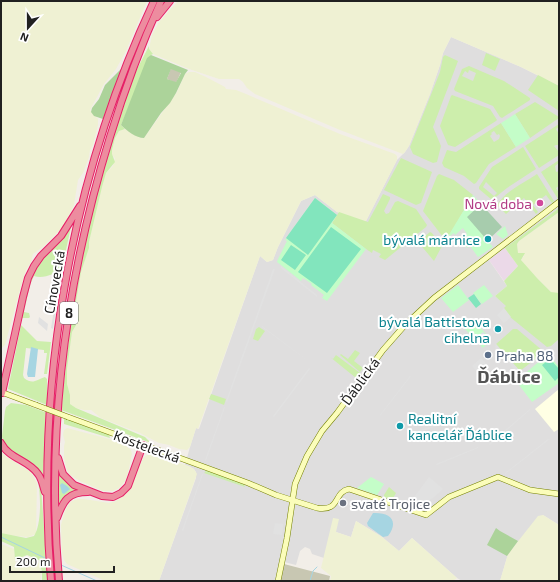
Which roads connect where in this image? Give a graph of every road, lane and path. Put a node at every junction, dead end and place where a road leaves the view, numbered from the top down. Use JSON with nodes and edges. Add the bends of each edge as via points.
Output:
{"nodes":[{"id":1,"x":154,"y":1,"type":"edge"},
{"id":2,"x":161,"y":1,"type":"edge"},
{"id":3,"x":170,"y":1,"type":"edge"},
{"id":4,"x":148,"y":30,"type":"junction"},
{"id":5,"x":83,"y":202,"type":"junction"},
{"id":6,"x":559,"y":202,"type":"edge"},
{"id":7,"x":2,"y":392,"type":"edge"},
{"id":8,"x":1,"y":444,"type":"edge"},
{"id":9,"x":143,"y":445,"type":"junction"},
{"id":10,"x":56,"y":449,"type":"junction"},
{"id":11,"x":95,"y":494,"type":"junction"},
{"id":12,"x":559,"y":494,"type":"edge"},
{"id":13,"x":293,"y":501,"type":"junction"},
{"id":14,"x":47,"y":504,"type":"junction"},
{"id":15,"x":55,"y":524,"type":"junction"},
{"id":16,"x":51,"y":581,"type":"edge"},
{"id":17,"x":59,"y":581,"type":"edge"},
{"id":18,"x":278,"y":581,"type":"edge"}],
"edges":[{"from":1,"to":5,"type":"highway","name":"Cínovecká","number":"8","via":[[117,91]]},
{"from":2,"to":4,"type":"highway","name":"Cínovecká","number":"8"},
{"from":3,"to":4,"type":"highway"},
{"from":4,"to":10,"type":"highway","name":"Cínovecká","number":"8","via":[[100,168],[85,227],[65,339]]},
{"from":5,"to":7,"type":"highway","via":[[61,236],[41,256],[28,278]]},
{"from":5,"to":14,"type":"highway","name":"Cínovecká","number":"8","via":[[64,294],[55,357]]},
{"from":6,"to":13,"type":"main road","name":"Ďáblická","via":[[434,298],[385,347],[314,442],[295,484]]},
{"from":7,"to":9,"type":"main road","name":"Kostelecká","bridge":true},
{"from":8,"to":14,"type":"highway","via":[[7,452],[38,473]]},
{"from":9,"to":11,"type":"highway","via":[[125,490],[112,497]]},
{"from":9,"to":13,"type":"main road","name":"Kostelecká"},
{"from":10,"to":11,"type":"highway","via":[[61,470],[66,478],[74,485]]},
{"from":10,"to":15,"type":"highway","name":"Cínovecká","number":"8"},
{"from":11,"to":15,"type":"highway","via":[[80,492],[67,498]]},
{"from":12,"to":13,"type":"main road","name":"Kostelecká","via":[[530,490],[501,477],[456,494],[426,515],[349,489],[328,508],[317,508]]},
{"from":13,"to":18,"type":"main road","name":"Ďáblická"},
{"from":14,"to":16,"type":"highway","name":"Cínovecká","number":"8"},
{"from":15,"to":17,"type":"highway","name":"Cínovecká","number":"8"}]}
